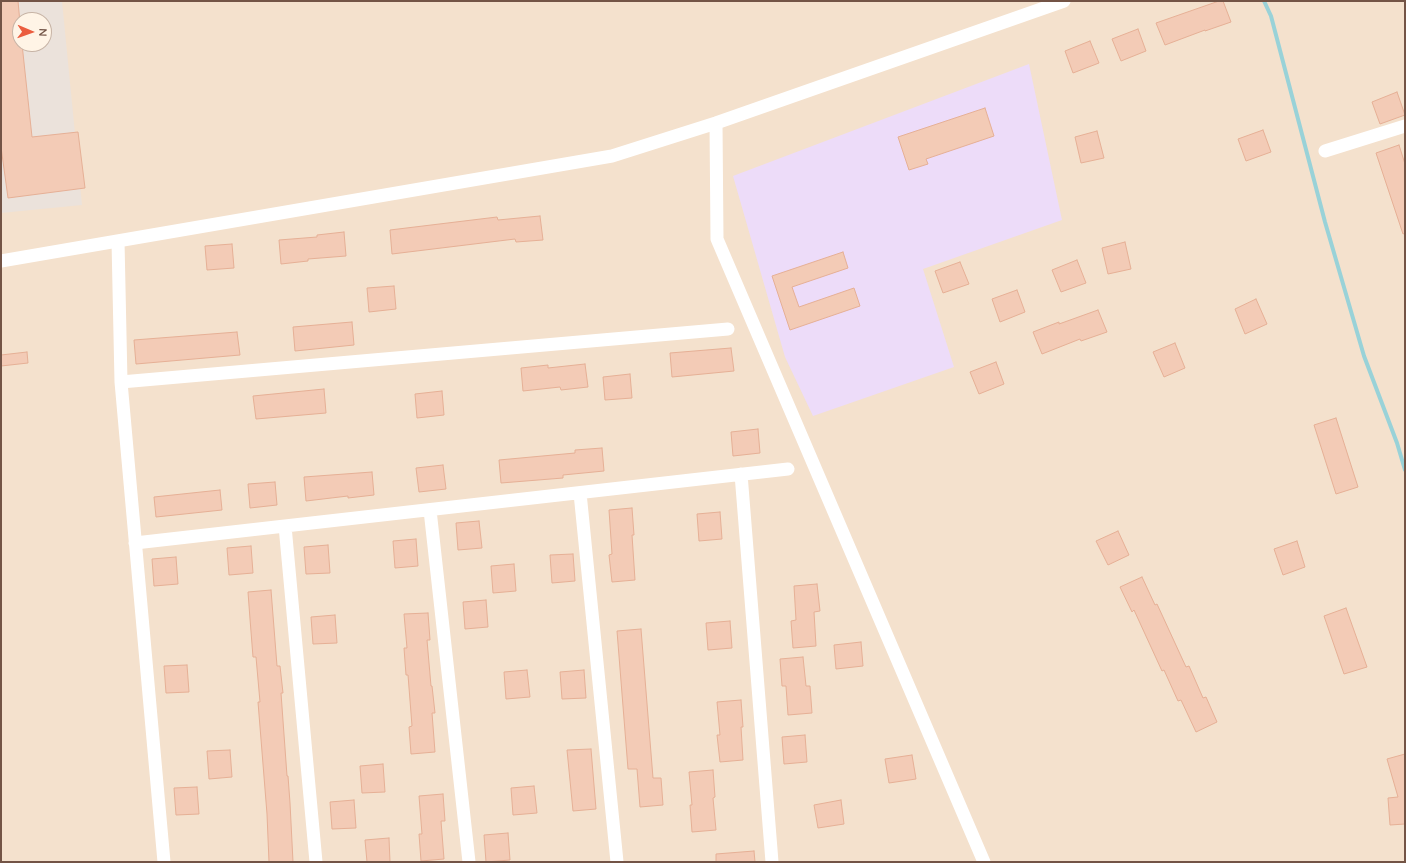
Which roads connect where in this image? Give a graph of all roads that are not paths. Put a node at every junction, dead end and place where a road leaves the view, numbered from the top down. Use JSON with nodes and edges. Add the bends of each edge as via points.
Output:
{"nodes":[{"id":1,"x":1064,"y":1,"type":"edge"},
{"id":2,"x":716,"y":123,"type":"junction"},
{"id":3,"x":1405,"y":126,"type":"edge"},
{"id":4,"x":1325,"y":151,"type":"dead end"},
{"id":5,"x":118,"y":241,"type":"junction"},
{"id":6,"x":1,"y":261,"type":"edge"},
{"id":7,"x":728,"y":329,"type":"dead end"},
{"id":8,"x":121,"y":382,"type":"junction"},
{"id":9,"x":788,"y":469,"type":"dead end"},
{"id":10,"x":741,"y":474,"type":"junction"},
{"id":11,"x":580,"y":493,"type":"junction"},
{"id":12,"x":430,"y":510,"type":"junction"},
{"id":13,"x":285,"y":526,"type":"junction"},
{"id":14,"x":135,"y":542,"type":"junction"},
{"id":15,"x":164,"y":862,"type":"edge"},
{"id":16,"x":316,"y":862,"type":"edge"},
{"id":17,"x":470,"y":862,"type":"edge"},
{"id":18,"x":617,"y":862,"type":"edge"},
{"id":19,"x":772,"y":862,"type":"edge"},
{"id":20,"x":984,"y":862,"type":"edge"}],
"edges":[{"from":1,"to":2,"type":"street"},
{"from":2,"to":5,"type":"street","via":[[612,156]]},
{"from":2,"to":20,"type":"street","via":[[717,238]]},
{"from":3,"to":4,"type":"street"},
{"from":5,"to":6,"type":"street"},
{"from":5,"to":8,"type":"street"},
{"from":7,"to":8,"type":"street"},
{"from":8,"to":14,"type":"street"},
{"from":9,"to":10,"type":"street"},
{"from":10,"to":11,"type":"street"},
{"from":10,"to":19,"type":"street"},
{"from":11,"to":12,"type":"street"},
{"from":11,"to":18,"type":"street"},
{"from":12,"to":13,"type":"street"},
{"from":12,"to":17,"type":"street"},
{"from":13,"to":14,"type":"street"},
{"from":13,"to":16,"type":"street"},
{"from":14,"to":15,"type":"street"}]}
